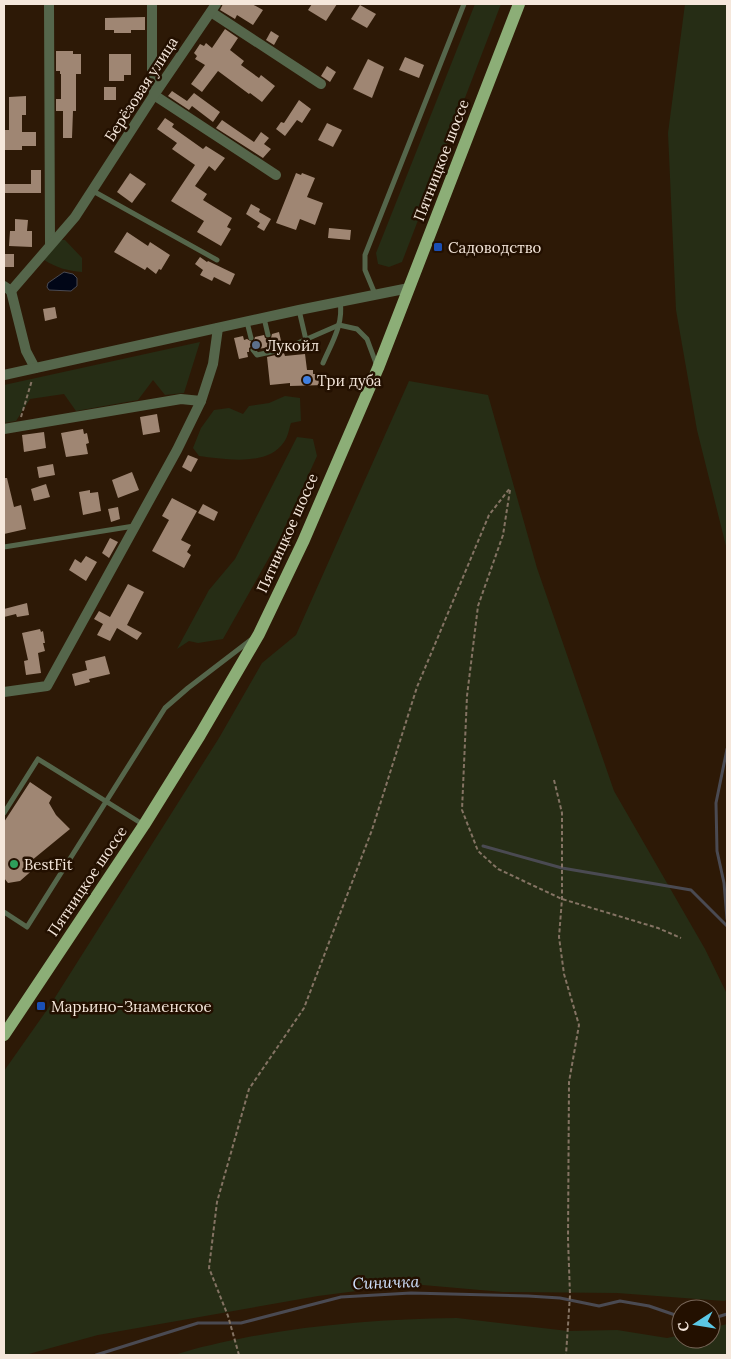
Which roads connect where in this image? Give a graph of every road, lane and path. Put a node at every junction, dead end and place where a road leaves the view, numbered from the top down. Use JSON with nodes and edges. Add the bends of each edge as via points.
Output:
{"nodes":[{"id":1,"x":49,"y":4,"type":"edge"},
{"id":2,"x":152,"y":4,"type":"edge"},
{"id":3,"x":464,"y":4,"type":"edge"},
{"id":4,"x":519,"y":4,"type":"edge"},
{"id":5,"x":214,"y":8,"type":"edge"},
{"id":6,"x":320,"y":84,"type":"dead end"},
{"id":7,"x":154,"y":95,"type":"junction"},
{"id":8,"x":276,"y":175,"type":"dead end"},
{"id":9,"x":93,"y":191,"type":"junction"},
{"id":10,"x":50,"y":244,"type":"junction"},
{"id":11,"x":217,"y":260,"type":"dead end"},
{"id":12,"x":7,"y":288,"type":"edge"},
{"id":13,"x":409,"y":288,"type":"junction"},
{"id":14,"x":375,"y":294,"type":"junction"},
{"id":15,"x":340,"y":302,"type":"junction"},
{"id":16,"x":299,"y":310,"type":"junction"},
{"id":17,"x":264,"y":318,"type":"junction"},
{"id":18,"x":247,"y":322,"type":"junction"},
{"id":19,"x":339,"y":325,"type":"junction"},
{"id":20,"x":218,"y":328,"type":"junction"},
{"id":21,"x":268,"y":334,"type":"dead end"},
{"id":22,"x":251,"y":338,"type":"dead end"},
{"id":23,"x":306,"y":340,"type":"junction"},
{"id":24,"x":254,"y":350,"type":"dead end"},
{"id":25,"x":323,"y":364,"type":"dead end"},
{"id":26,"x":35,"y":368,"type":"junction"},
{"id":27,"x":378,"y":368,"type":"junction"},
{"id":28,"x":4,"y":375,"type":"edge"},
{"id":29,"x":201,"y":401,"type":"junction"},
{"id":30,"x":19,"y":426,"type":"junction"},
{"id":31,"x":4,"y":429,"type":"edge"},
{"id":32,"x":135,"y":526,"type":"junction"},
{"id":33,"x":4,"y":547,"type":"edge"},
{"id":34,"x":259,"y":634,"type":"junction"},
{"id":35,"x":4,"y":692,"type":"edge"},
{"id":36,"x":554,"y":780,"type":"dead end"},
{"id":37,"x":107,"y":802,"type":"junction"},
{"id":38,"x":4,"y":813,"type":"edge"},
{"id":39,"x":144,"y":825,"type":"junction"},
{"id":40,"x":562,"y":899,"type":"junction"},
{"id":41,"x":4,"y":912,"type":"edge"},
{"id":42,"x":681,"y":938,"type":"dead end"},
{"id":43,"x":4,"y":1035,"type":"edge"},
{"id":44,"x":239,"y":1355,"type":"edge"},
{"id":45,"x":566,"y":1355,"type":"edge"}],
"edges":[{"from":1,"to":10,"type":"street"},
{"from":2,"to":7,"type":"street"},
{"from":3,"to":14,"type":"lane","via":[[365,255],[365,270]]},
{"from":4,"to":13,"type":"main road","name":"Пятницкое шоссе"},
{"from":5,"to":6,"type":"street"},
{"from":5,"to":7,"type":"street","name":"Берёзовая улица"},
{"from":7,"to":8,"type":"street"},
{"from":7,"to":9,"type":"street","name":"Берёзовая улица"},
{"from":9,"to":10,"type":"street","name":"Берёзовая улица"},
{"from":9,"to":11,"type":"lane"},
{"from":10,"to":12,"type":"street","name":"Берёзовая улица"},
{"from":12,"to":26,"type":"street","via":[[26,351]]},
{"from":13,"to":14,"type":"street"},
{"from":13,"to":27,"type":"main road","name":"Пятницкое шоссе"},
{"from":14,"to":15,"type":"street"},
{"from":15,"to":16,"type":"street"},
{"from":15,"to":19,"type":"lane"},
{"from":16,"to":17,"type":"street"},
{"from":16,"to":23,"type":"lane"},
{"from":17,"to":18,"type":"street"},
{"from":17,"to":21,"type":"lane"},
{"from":18,"to":20,"type":"street"},
{"from":18,"to":22,"type":"lane"},
{"from":19,"to":23,"type":"lane"},
{"from":19,"to":25,"type":"lane"},
{"from":19,"to":27,"type":"lane","via":[[357,329],[367,339]]},
{"from":20,"to":26,"type":"street"},
{"from":20,"to":29,"type":"street","via":[[213,364]]},
{"from":23,"to":24,"type":"lane","via":[[284,350],[271,349],[257,355]]},
{"from":26,"to":28,"type":"street"},
{"from":26,"to":30,"type":"path"},
{"from":27,"to":34,"type":"main road","name":"Пятницкое шоссе","via":[[303,542]]},
{"from":29,"to":30,"type":"street","via":[[181,399]]},
{"from":29,"to":32,"type":"street"},
{"from":30,"to":31,"type":"street"},
{"from":32,"to":33,"type":"lane"},
{"from":32,"to":35,"type":"street","via":[[48,686]]},
{"from":34,"to":37,"type":"lane","via":[[165,708]]},
{"from":34,"to":39,"type":"main road","name":"Пятницкое шоссе"},
{"from":36,"to":40,"type":"path","via":[[562,813]]},
{"from":37,"to":38,"type":"lane","via":[[38,759]]},
{"from":37,"to":39,"type":"lane"},
{"from":37,"to":41,"type":"lane","via":[[27,927]]},
{"from":39,"to":43,"type":"main road","name":"Пятницкое шоссе"},
{"from":40,"to":42,"type":"path"},
{"from":40,"to":44,"type":"path","via":[[498,869],[478,851],[462,810],[467,696],[478,606],[503,535],[510,488],[489,515],[417,687],[372,830],[304,1008],[249,1089],[217,1202],[209,1268]]},
{"from":40,"to":45,"type":"path","via":[[558,937],[564,974],[580,1025],[569,1082],[570,1295]]}]}
